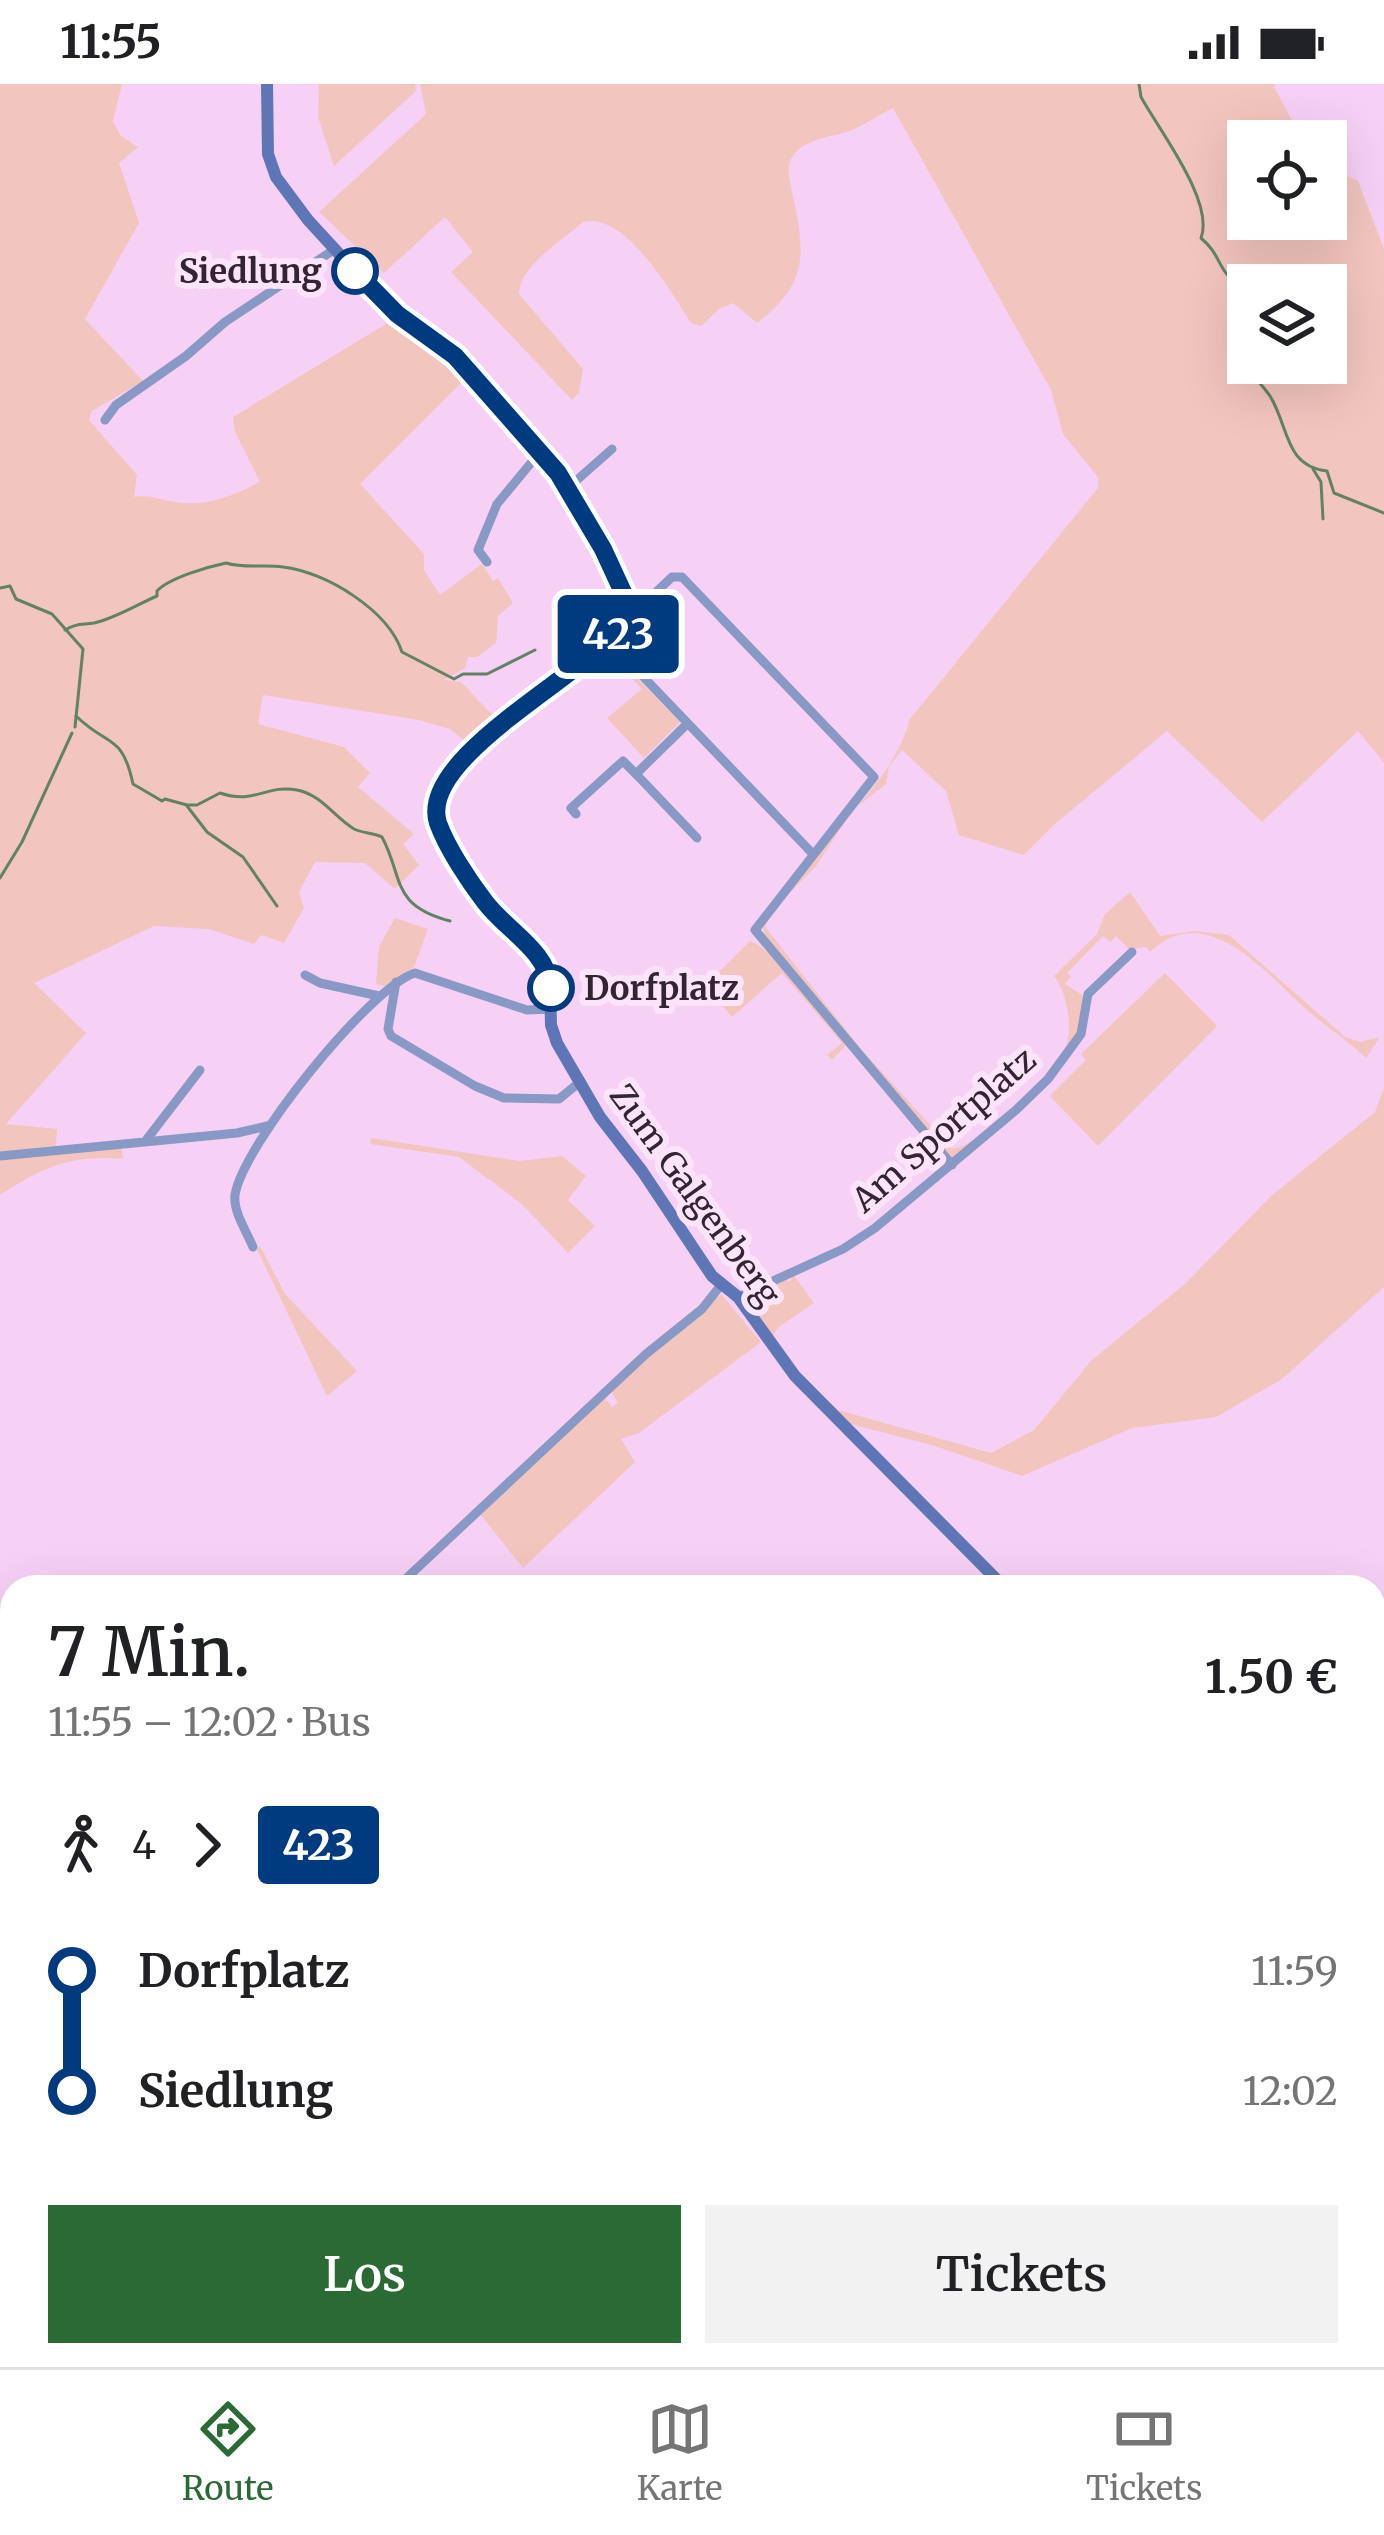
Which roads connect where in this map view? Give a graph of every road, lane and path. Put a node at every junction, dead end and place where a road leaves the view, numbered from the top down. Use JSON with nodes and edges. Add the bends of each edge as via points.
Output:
{"nodes":[{"id":1,"x":267,"y":84,"type":"edge"},
{"id":2,"x":334,"y":249,"type":"junction"},
{"id":3,"x":105,"y":420,"type":"dead end"},
{"id":4,"x":612,"y":449,"type":"dead end"},
{"id":5,"x":540,"y":452,"type":"junction"},
{"id":6,"x":569,"y":487,"type":"junction"},
{"id":7,"x":487,"y":562,"type":"dead end"},
{"id":8,"x":633,"y":614,"type":"junction"},
{"id":9,"x":610,"y":641,"type":"junction"},
{"id":10,"x":686,"y":725,"type":"junction"},
{"id":11,"x":636,"y":774,"type":"junction"},
{"id":12,"x":576,"y":814,"type":"dead end"},
{"id":13,"x":697,"y":838,"type":"dead end"},
{"id":14,"x":812,"y":854,"type":"junction"},
{"id":15,"x":1132,"y":952,"type":"dead end"},
{"id":16,"x":305,"y":975,"type":"dead end"},
{"id":17,"x":396,"y":982,"type":"junction"},
{"id":18,"x":379,"y":996,"type":"junction"},
{"id":19,"x":551,"y":1009,"type":"junction"},
{"id":20,"x":200,"y":1070,"type":"dead end"},
{"id":21,"x":581,"y":1081,"type":"junction"},
{"id":22,"x":568,"y":1095,"type":"junction"},
{"id":23,"x":588,"y":1096,"type":"junction"},
{"id":24,"x":267,"y":1126,"type":"junction"},
{"id":25,"x":147,"y":1139,"type":"junction"},
{"id":26,"x":0,"y":1156,"type":"edge"},
{"id":27,"x":952,"y":1165,"type":"junction"},
{"id":28,"x":254,"y":1247,"type":"dead end"},
{"id":29,"x":721,"y":1285,"type":"junction"},
{"id":30,"x":738,"y":1297,"type":"junction"},
{"id":31,"x":410,"y":1575,"type":"edge"},
{"id":32,"x":992,"y":1575,"type":"edge"}],
"edges":[{"from":1,"to":2,"type":"street","via":[[276,177]]},
{"from":2,"to":3,"type":"street","via":[[225,322]]},
{"from":2,"to":5,"type":"street","via":[[397,314],[455,356]]},
{"from":4,"to":6,"type":"street"},
{"from":5,"to":6,"type":"street"},
{"from":5,"to":7,"type":"street","via":[[494,509],[478,550]]},
{"from":6,"to":8,"type":"street"},
{"from":8,"to":9,"type":"street"},
{"from":8,"to":14,"type":"street","via":[[672,577],[682,577],[874,777]]},
{"from":9,"to":10,"type":"street"},
{"from":9,"to":19,"type":"street","via":[[500,725],[453,773],[436,810],[484,902],[542,960]]},
{"from":10,"to":11,"type":"street"},
{"from":10,"to":14,"type":"street"},
{"from":11,"to":12,"type":"street","via":[[623,761],[571,808]]},
{"from":11,"to":13,"type":"street"},
{"from":14,"to":27,"type":"street","via":[[755,930]]},
{"from":15,"to":27,"type":"street","name":"Am Sportplatz","via":[[1088,994],[1081,1034],[1060,1065]]},
{"from":16,"to":18,"type":"street"},
{"from":17,"to":18,"type":"street"},
{"from":17,"to":19,"type":"street","via":[[415,973],[527,1010]]},
{"from":17,"to":22,"type":"street","via":[[388,1029],[400,1044],[504,1098]]},
{"from":18,"to":24,"type":"street"},
{"from":19,"to":21,"type":"street","name":"Zum Galgenberg","via":[[557,1043]]},
{"from":20,"to":25,"type":"street"},
{"from":21,"to":22,"type":"street"},
{"from":21,"to":23,"type":"street","name":"Zum Galgenberg"},
{"from":22,"to":23,"type":"street"},
{"from":23,"to":29,"type":"street","name":"Zum Galgenberg"},
{"from":24,"to":25,"type":"street"},
{"from":24,"to":28,"type":"street","via":[[235,1198]]},
{"from":25,"to":26,"type":"street"},
{"from":27,"to":30,"type":"street","name":"Am Sportplatz","via":[[843,1249]]},
{"from":29,"to":30,"type":"street","name":"Zum Galgenberg"},
{"from":29,"to":31,"type":"street"},
{"from":30,"to":32,"type":"street","name":"Zum Galgenberg","via":[[796,1376]]}]}
